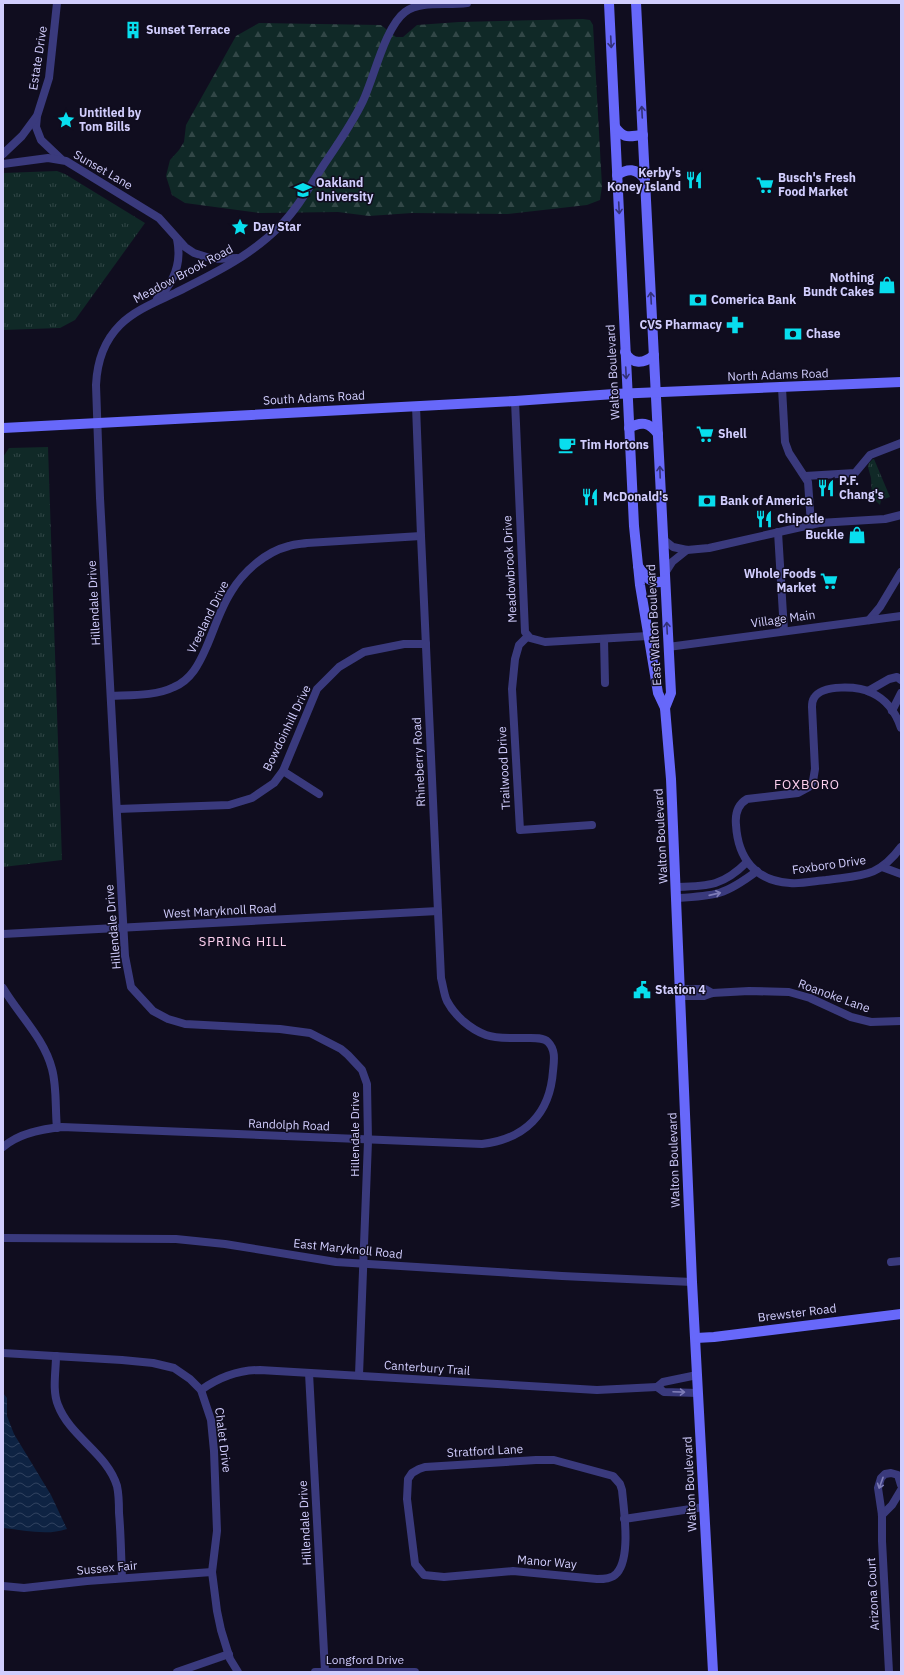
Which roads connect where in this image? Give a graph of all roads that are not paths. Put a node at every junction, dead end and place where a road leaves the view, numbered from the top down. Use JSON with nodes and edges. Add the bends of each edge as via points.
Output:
{"nodes":[{"id":1,"x":57,"y":3,"type":"edge"},
{"id":2,"x":467,"y":3,"type":"edge"},
{"id":3,"x":609,"y":3,"type":"edge"},
{"id":4,"x":636,"y":3,"type":"edge"},
{"id":5,"x":37,"y":116,"type":"junction"},
{"id":6,"x":615,"y":127,"type":"junction"},
{"id":7,"x":643,"y":135,"type":"junction"},
{"id":8,"x":3,"y":154,"type":"edge"},
{"id":9,"x":66,"y":161,"type":"junction"},
{"id":10,"x":3,"y":164,"type":"edge"},
{"id":11,"x":617,"y":174,"type":"junction"},
{"id":12,"x":645,"y":179,"type":"junction"},
{"id":13,"x":176,"y":238,"type":"junction"},
{"id":14,"x":242,"y":257,"type":"junction"},
{"id":15,"x":152,"y":304,"type":"junction"},
{"id":16,"x":625,"y":352,"type":"junction"},
{"id":17,"x":654,"y":355,"type":"junction"},
{"id":18,"x":901,"y":382,"type":"edge"},
{"id":19,"x":782,"y":388,"type":"junction"},
{"id":20,"x":656,"y":392,"type":"junction"},
{"id":21,"x":627,"y":394,"type":"junction"},
{"id":22,"x":515,"y":401,"type":"junction"},
{"id":23,"x":416,"y":406,"type":"junction"},
{"id":24,"x":96,"y":422,"type":"junction"},
{"id":25,"x":3,"y":428,"type":"edge"},
{"id":26,"x":629,"y":428,"type":"junction"},
{"id":27,"x":658,"y":434,"type":"junction"},
{"id":28,"x":901,"y":443,"type":"edge"},
{"id":29,"x":805,"y":476,"type":"junction"},
{"id":30,"x":901,"y":515,"type":"edge"},
{"id":31,"x":811,"y":524,"type":"junction"},
{"id":32,"x":778,"y":532,"type":"junction"},
{"id":33,"x":421,"y":536,"type":"junction"},
{"id":34,"x":663,"y":539,"type":"junction"},
{"id":35,"x":687,"y":550,"type":"junction"},
{"id":36,"x":637,"y":564,"type":"junction"},
{"id":37,"x":901,"y":572,"type":"edge"},
{"id":38,"x":665,"y":577,"type":"junction"},
{"id":39,"x":901,"y":616,"type":"edge"},
{"id":40,"x":869,"y":620,"type":"junction"},
{"id":41,"x":784,"y":631,"type":"junction"},
{"id":42,"x":528,"y":636,"type":"junction"},
{"id":43,"x":648,"y":636,"type":"junction"},
{"id":44,"x":604,"y":639,"type":"junction"},
{"id":45,"x":426,"y":644,"type":"junction"},
{"id":46,"x":668,"y":647,"type":"junction"},
{"id":47,"x":652,"y":657,"type":"junction"},
{"id":48,"x":669,"y":659,"type":"junction"},
{"id":49,"x":901,"y":680,"type":"edge"},
{"id":50,"x":605,"y":683,"type":"dead end"},
{"id":51,"x":868,"y":691,"type":"junction"},
{"id":52,"x":901,"y":693,"type":"edge"},
{"id":53,"x":111,"y":696,"type":"junction"},
{"id":54,"x":665,"y":708,"type":"junction"},
{"id":55,"x":892,"y":711,"type":"junction"},
{"id":56,"x":901,"y":728,"type":"edge"},
{"id":57,"x":283,"y":771,"type":"junction"},
{"id":58,"x":319,"y":794,"type":"dead end"},
{"id":59,"x":117,"y":810,"type":"junction"},
{"id":60,"x":592,"y":825,"type":"dead end"},
{"id":61,"x":901,"y":847,"type":"edge"},
{"id":62,"x":747,"y":862,"type":"junction"},
{"id":63,"x":882,"y":867,"type":"junction"},
{"id":64,"x":757,"y":871,"type":"junction"},
{"id":65,"x":901,"y":874,"type":"edge"},
{"id":66,"x":676,"y":887,"type":"junction"},
{"id":67,"x":677,"y":898,"type":"junction"},
{"id":68,"x":438,"y":911,"type":"junction"},
{"id":69,"x":124,"y":928,"type":"junction"},
{"id":70,"x":3,"y":934,"type":"edge"},
{"id":71,"x":3,"y":988,"type":"edge"},
{"id":72,"x":681,"y":993,"type":"junction"},
{"id":73,"x":901,"y":1021,"type":"edge"},
{"id":74,"x":548,"y":1041,"type":"joint"},
{"id":75,"x":57,"y":1128,"type":"junction"},
{"id":76,"x":368,"y":1141,"type":"junction"},
{"id":77,"x":3,"y":1147,"type":"edge"},
{"id":78,"x":3,"y":1238,"type":"edge"},
{"id":79,"x":901,"y":1261,"type":"edge"},
{"id":80,"x":891,"y":1262,"type":"dead end"},
{"id":81,"x":363,"y":1264,"type":"junction"},
{"id":82,"x":692,"y":1282,"type":"junction"},
{"id":83,"x":901,"y":1314,"type":"edge"},
{"id":84,"x":696,"y":1338,"type":"junction"},
{"id":85,"x":3,"y":1353,"type":"edge"},
{"id":86,"x":56,"y":1356,"type":"junction"},
{"id":87,"x":310,"y":1373,"type":"junction"},
{"id":88,"x":359,"y":1375,"type":"junction"},
{"id":89,"x":697,"y":1375,"type":"junction"},
{"id":90,"x":657,"y":1387,"type":"junction"},
{"id":91,"x":201,"y":1390,"type":"junction"},
{"id":92,"x":698,"y":1393,"type":"junction"},
{"id":93,"x":901,"y":1485,"type":"edge"},
{"id":94,"x":901,"y":1490,"type":"edge"},
{"id":95,"x":704,"y":1507,"type":"junction"},
{"id":96,"x":882,"y":1515,"type":"junction"},
{"id":97,"x":624,"y":1519,"type":"junction"},
{"id":98,"x":420,"y":1570,"type":"joint"},
{"id":99,"x":212,"y":1572,"type":"junction"},
{"id":100,"x":122,"y":1578,"type":"junction"},
{"id":101,"x":3,"y":1586,"type":"edge"},
{"id":102,"x":229,"y":1654,"type":"junction"},
{"id":103,"x":325,"y":1671,"type":"edge"},
{"id":104,"x":177,"y":1672,"type":"edge"},
{"id":105,"x":238,"y":1672,"type":"edge"},
{"id":106,"x":315,"y":1672,"type":"edge"},
{"id":107,"x":415,"y":1672,"type":"edge"},
{"id":108,"x":713,"y":1672,"type":"edge"},
{"id":109,"x":890,"y":1672,"type":"edge"}],
"edges":[{"from":1,"to":5,"type":"street","name":"Estate Drive","via":[[49,78]]},
{"from":2,"to":14,"type":"street","name":"Meadow Brook Road","via":[[419,6],[405,12],[398,19],[384,45],[359,108],[302,200],[276,231]]},
{"from":3,"to":6,"type":"main road","name":"Walton Boulevard","one_way":true},
{"from":7,"to":4,"type":"main road","one_way":true},
{"from":5,"to":8,"type":"street","name":"Estate Drive","via":[[22,136]]},
{"from":5,"to":9,"type":"street","name":"Estate Drive","via":[[36,127],[41,140]]},
{"from":6,"to":7,"type":"main road","via":[[626,136]]},
{"from":6,"to":11,"type":"main road","name":"Walton Boulevard"},
{"from":7,"to":12,"type":"main road"},
{"from":9,"to":10,"type":"street","name":"Sunset Lane","via":[[48,158]]},
{"from":9,"to":13,"type":"street","name":"Sunset Lane","via":[[159,218]]},
{"from":11,"to":12,"type":"main road","via":[[632,169]]},
{"from":11,"to":16,"type":"main road","name":"Walton Boulevard","one_way":true},
{"from":17,"to":12,"type":"main road","one_way":true},
{"from":13,"to":14,"type":"street","name":"Sunset Lane","via":[[189,250],[204,257],[219,260]]},
{"from":13,"to":15,"type":"street","via":[[179,254],[176,271],[170,285]]},
{"from":14,"to":15,"type":"street","name":"Meadow Brook Road"},
{"from":15,"to":24,"type":"street","name":"Meadow Brook Road","via":[[133,314],[120,325],[104,349],[96,376]]},
{"from":16,"to":17,"type":"main road","via":[[630,359],[638,362],[644,362]]},
{"from":16,"to":21,"type":"main road","name":"Walton Boulevard","one_way":true},
{"from":17,"to":20,"type":"main road"},
{"from":18,"to":19,"type":"main road","name":"North Adams Road"},
{"from":19,"to":20,"type":"main road","name":"North Adams Road"},
{"from":19,"to":29,"type":"street","via":[[785,442],[789,453]]},
{"from":20,"to":21,"type":"main road","name":"North Adams Road"},
{"from":20,"to":27,"type":"main road"},
{"from":21,"to":22,"type":"main road","name":"South Adams Road"},
{"from":21,"to":26,"type":"main road","name":"Walton Boulevard"},
{"from":22,"to":23,"type":"main road","name":"South Adams Road"},
{"from":22,"to":42,"type":"street","name":"Meadowbrook Drive","via":[[524,622]]},
{"from":23,"to":24,"type":"main road","name":"South Adams Road"},
{"from":23,"to":33,"type":"street","name":"Rhineberry Road"},
{"from":24,"to":25,"type":"main road","name":"South Adams Road"},
{"from":24,"to":53,"type":"street","name":"Hillendale Drive"},
{"from":26,"to":27,"type":"main road","via":[[645,423]]},
{"from":26,"to":36,"type":"main road","name":"Walton Boulevard"},
{"from":34,"to":27,"type":"main road","one_way":true},
{"from":28,"to":29,"type":"street","via":[[870,455],[855,473]]},
{"from":29,"to":31,"type":"street","via":[[810,486]]},
{"from":30,"to":31,"type":"street","via":[[885,520]]},
{"from":31,"to":32,"type":"street"},
{"from":32,"to":35,"type":"street","via":[[720,546]]},
{"from":32,"to":41,"type":"street"},
{"from":33,"to":45,"type":"street","name":"Rhineberry Road"},
{"from":33,"to":53,"type":"street","name":"Vreeland Drive","via":[[307,543],[288,546],[269,555],[256,563],[230,593],[198,666],[185,680],[174,688]]},
{"from":34,"to":35,"type":"street","via":[[673,547]]},
{"from":34,"to":38,"type":"main road","name":"East Walton Boulevard"},
{"from":35,"to":38,"type":"street","via":[[672,562]]},
{"from":36,"to":38,"type":"main road","via":[[652,581],[657,583]]},
{"from":36,"to":43,"type":"main road","name":"Walton Boulevard"},
{"from":37,"to":40,"type":"street"},
{"from":46,"to":38,"type":"main road","name":"East Walton Boulevard","one_way":true},
{"from":39,"to":40,"type":"street","name":"Village Main"},
{"from":40,"to":41,"type":"street","name":"Village Main"},
{"from":41,"to":46,"type":"street","name":"Village Main"},
{"from":42,"to":44,"type":"street","name":"Meadowbrook Drive","via":[[545,642]]},
{"from":42,"to":60,"type":"street","name":"Trailwood Drive","via":[[519,645],[512,689],[520,830]]},
{"from":43,"to":44,"type":"street","name":"Meadowbrook Drive"},
{"from":43,"to":47,"type":"main road","name":"Walton Boulevard"},
{"from":44,"to":50,"type":"street"},
{"from":45,"to":57,"type":"street","name":"Bowdoinhill Drive","via":[[404,644],[364,652],[339,667],[317,689]]},
{"from":45,"to":68,"type":"street","name":"Rhineberry Road"},
{"from":46,"to":48,"type":"main road","name":"East Walton Boulevard"},
{"from":47,"to":48,"type":"main road","via":[[662,662]]},
{"from":47,"to":54,"type":"main road","name":"Walton Boulevard","via":[[658,694]]},
{"from":48,"to":54,"type":"main road","name":"East Walton Boulevard","via":[[670,694]]},
{"from":49,"to":51,"type":"street","via":[[897,677],[889,679]]},
{"from":51,"to":55,"type":"street","name":"Foxboro Drive","via":[[886,702]]},
{"from":51,"to":62,"type":"street","name":"Foxboro Drive","via":[[839,687],[821,692],[814,698],[811,716],[815,768],[813,781],[798,793],[754,797],[742,802],[736,814],[737,836]]},
{"from":52,"to":55,"type":"street"},
{"from":53,"to":59,"type":"street","name":"Hillendale Drive"},
{"from":54,"to":66,"type":"main road","name":"Walton Boulevard"},
{"from":55,"to":56,"type":"street","name":"Foxboro Drive"},
{"from":57,"to":58,"type":"street"},
{"from":57,"to":59,"type":"street","name":"Bowdoinhill Drive","via":[[274,783],[262,792],[252,798],[228,805]]},
{"from":59,"to":69,"type":"street","name":"Hillendale Drive"},
{"from":61,"to":63,"type":"street","name":"Foxboro Drive"},
{"from":62,"to":64,"type":"street","name":"Foxboro Drive"},
{"from":62,"to":66,"type":"street","via":[[735,874],[712,885]]},
{"from":63,"to":64,"type":"street","name":"Foxboro Drive","via":[[866,874],[790,883],[762,876]]},
{"from":63,"to":65,"type":"street","name":"Foxboro Drive"},
{"from":67,"to":64,"type":"street","one_way":true,"via":[[705,897],[724,892]]},
{"from":66,"to":67,"type":"main road","name":"Walton Boulevard"},
{"from":67,"to":72,"type":"main road","name":"Walton Boulevard"},
{"from":68,"to":69,"type":"street","name":"West Maryknoll Road"},
{"from":68,"to":74,"type":"street","name":"Rhineberry Road","via":[[441,978],[447,1001],[459,1018],[486,1035]]},
{"from":69,"to":70,"type":"street","name":"West Maryknoll Road"},
{"from":69,"to":76,"type":"street","name":"Hillendale Drive","via":[[125,956],[131,987],[153,1011],[185,1024],[310,1033],[348,1055],[362,1070],[367,1084]]},
{"from":71,"to":75,"type":"street","via":[[39,1041],[52,1068]]},
{"from":72,"to":73,"type":"street","name":"Roanoke Lane","via":[[704,996],[749,990],[796,993],[851,1018],[871,1022]]},
{"from":72,"to":82,"type":"main road","name":"Walton Boulevard"},
{"from":74,"to":76,"type":"street","name":"Randolph Road","via":[[553,1049],[554,1061],[550,1095],[540,1114],[520,1132],[495,1143],[482,1144]]},
{"from":75,"to":76,"type":"street","name":"Randolph Road"},
{"from":75,"to":77,"type":"street","name":"Randolph Road","via":[[22,1135]]},
{"from":76,"to":81,"type":"street","name":"Hillendale Drive"},
{"from":78,"to":81,"type":"street","name":"East Maryknoll Road","via":[[199,1241]]},
{"from":79,"to":80,"type":"street"},
{"from":81,"to":82,"type":"street","name":"East Maryknoll Road"},
{"from":81,"to":88,"type":"street","name":"Hillendale Drive"},
{"from":82,"to":84,"type":"main road","name":"Walton Boulevard"},
{"from":83,"to":84,"type":"main road","name":"Brewster Road"},
{"from":84,"to":89,"type":"main road","name":"Walton Boulevard"},
{"from":85,"to":86,"type":"street","name":"Chalet Drive"},
{"from":86,"to":91,"type":"street","name":"Chalet Drive","via":[[153,1363],[174,1368]]},
{"from":86,"to":100,"type":"street","via":[[57,1404],[72,1429],[98,1455],[117,1486]]},
{"from":87,"to":88,"type":"street","name":"Canterbury Trail"},
{"from":87,"to":91,"type":"street","name":"Canterbury Trail","via":[[249,1370],[224,1378]]},
{"from":87,"to":103,"type":"street","name":"Hillendale Drive"},
{"from":88,"to":90,"type":"street","name":"Canterbury Trail","via":[[597,1390]]},
{"from":89,"to":90,"type":"street","name":"Canterbury Trail","via":[[663,1382]]},
{"from":89,"to":92,"type":"main road","name":"Walton Boulevard"},
{"from":90,"to":92,"type":"street","name":"Canterbury Trail","one_way":true,"via":[[664,1392]]},
{"from":91,"to":99,"type":"street","name":"Chalet Drive","via":[[211,1420],[216,1490],[217,1531]]},
{"from":92,"to":95,"type":"main road","name":"Walton Boulevard"},
{"from":93,"to":96,"type":"street","name":"Arizona Court","one_way":true,"via":[[898,1475],[885,1474],[881,1478],[878,1488]]},
{"from":94,"to":96,"type":"street"},
{"from":95,"to":97,"type":"street"},
{"from":95,"to":108,"type":"main road","name":"Walton Boulevard"},
{"from":96,"to":109,"type":"street","name":"Arizona Court"},
{"from":97,"to":98,"type":"street","name":"Manor Way","via":[[625,1554],[617,1573],[608,1579],[514,1571],[444,1578],[424,1575]]},
{"from":97,"to":98,"type":"street","name":"Stratford Lane","via":[[622,1490],[613,1476],[554,1460],[461,1464],[419,1469],[408,1479],[407,1499],[415,1564]]},
{"from":99,"to":100,"type":"street","name":"Sussex Fair"},
{"from":99,"to":102,"type":"street","name":"Chalet Drive","via":[[220,1624]]},
{"from":100,"to":101,"type":"street","name":"Sussex Fair","via":[[24,1588]]},
{"from":102,"to":104,"type":"street"},
{"from":102,"to":105,"type":"street","name":"Chalet Drive"},
{"from":103,"to":106,"type":"street","name":"Longford Drive"},
{"from":103,"to":107,"type":"street","name":"Longford Drive"}]}
